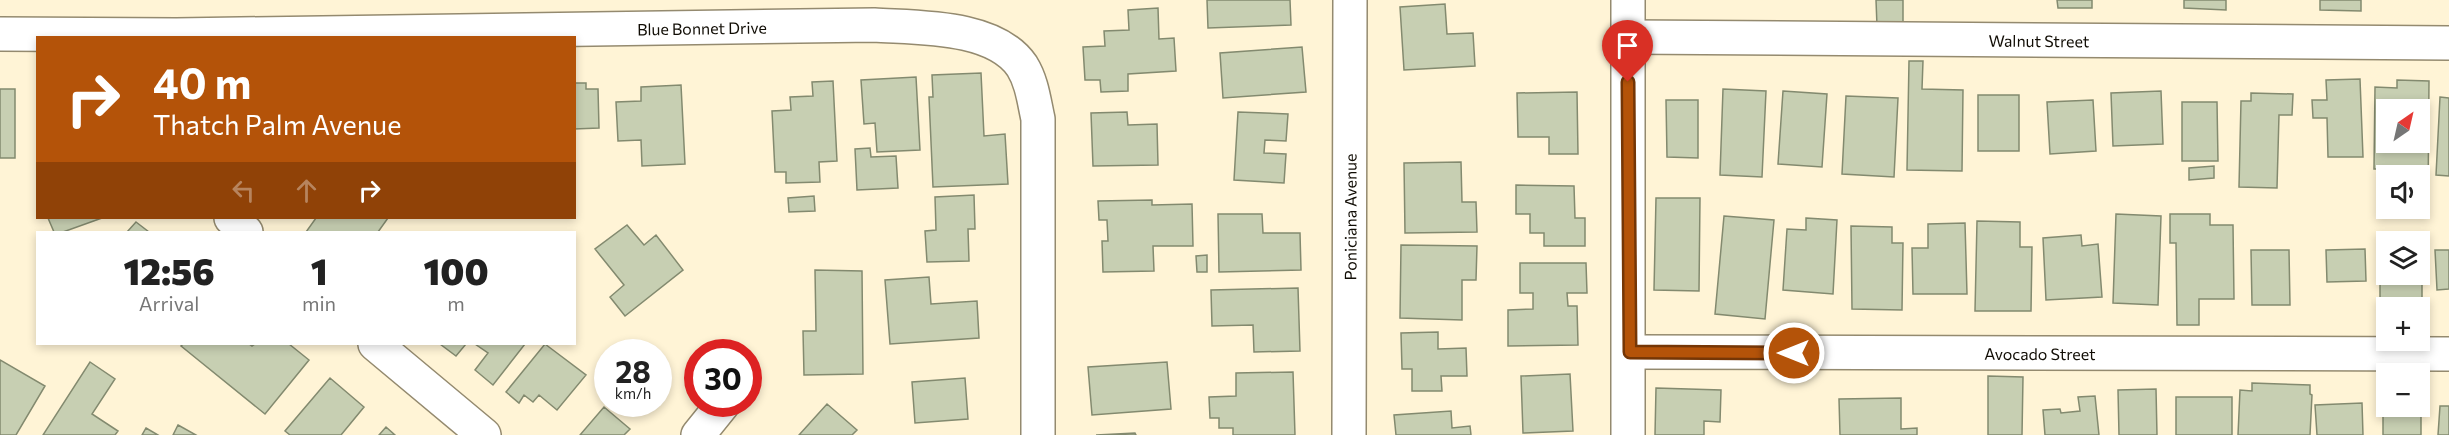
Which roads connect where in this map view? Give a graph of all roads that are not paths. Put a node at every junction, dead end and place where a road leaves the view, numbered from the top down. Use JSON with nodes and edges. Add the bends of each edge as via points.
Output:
{"nodes":[{"id":1,"x":1350,"y":0,"type":"edge"},
{"id":2,"x":1628,"y":0,"type":"edge"},
{"id":3,"x":0,"y":34,"type":"edge"},
{"id":4,"x":117,"y":36,"type":"edge"},
{"id":5,"x":234,"y":36,"type":"edge"},
{"id":6,"x":1628,"y":37,"type":"junction"},
{"id":7,"x":2449,"y":43,"type":"edge"},
{"id":8,"x":232,"y":219,"type":"edge"},
{"id":9,"x":245,"y":231,"type":"edge"},
{"id":10,"x":376,"y":345,"type":"edge"},
{"id":11,"x":1630,"y":352,"type":"junction"},
{"id":12,"x":2449,"y":354,"type":"edge"},
{"id":13,"x":713,"y":417,"type":"edge"},
{"id":14,"x":484,"y":435,"type":"edge"},
{"id":15,"x":698,"y":435,"type":"edge"},
{"id":16,"x":1038,"y":435,"type":"edge"},
{"id":17,"x":1349,"y":435,"type":"edge"},
{"id":18,"x":1628,"y":435,"type":"edge"}],
"edges":[{"from":1,"to":17,"type":"street","name":"Poniciana Avenue"},
{"from":2,"to":6,"type":"street"},
{"from":3,"to":4,"type":"street","name":"Blue Bonnet Drive"},
{"from":5,"to":16,"type":"street","name":"Blue Bonnet Drive","via":[[874,25],[951,31],[990,41],[1021,65],[1032,89],[1038,119]]},
{"from":6,"to":7,"type":"street","name":"Walnut Street"},
{"from":6,"to":11,"type":"street"},
{"from":8,"to":9,"type":"street"},
{"from":10,"to":14,"type":"street"},
{"from":11,"to":12,"type":"street","name":"Avocado Street"},
{"from":11,"to":18,"type":"street"},
{"from":13,"to":15,"type":"street"}]}
